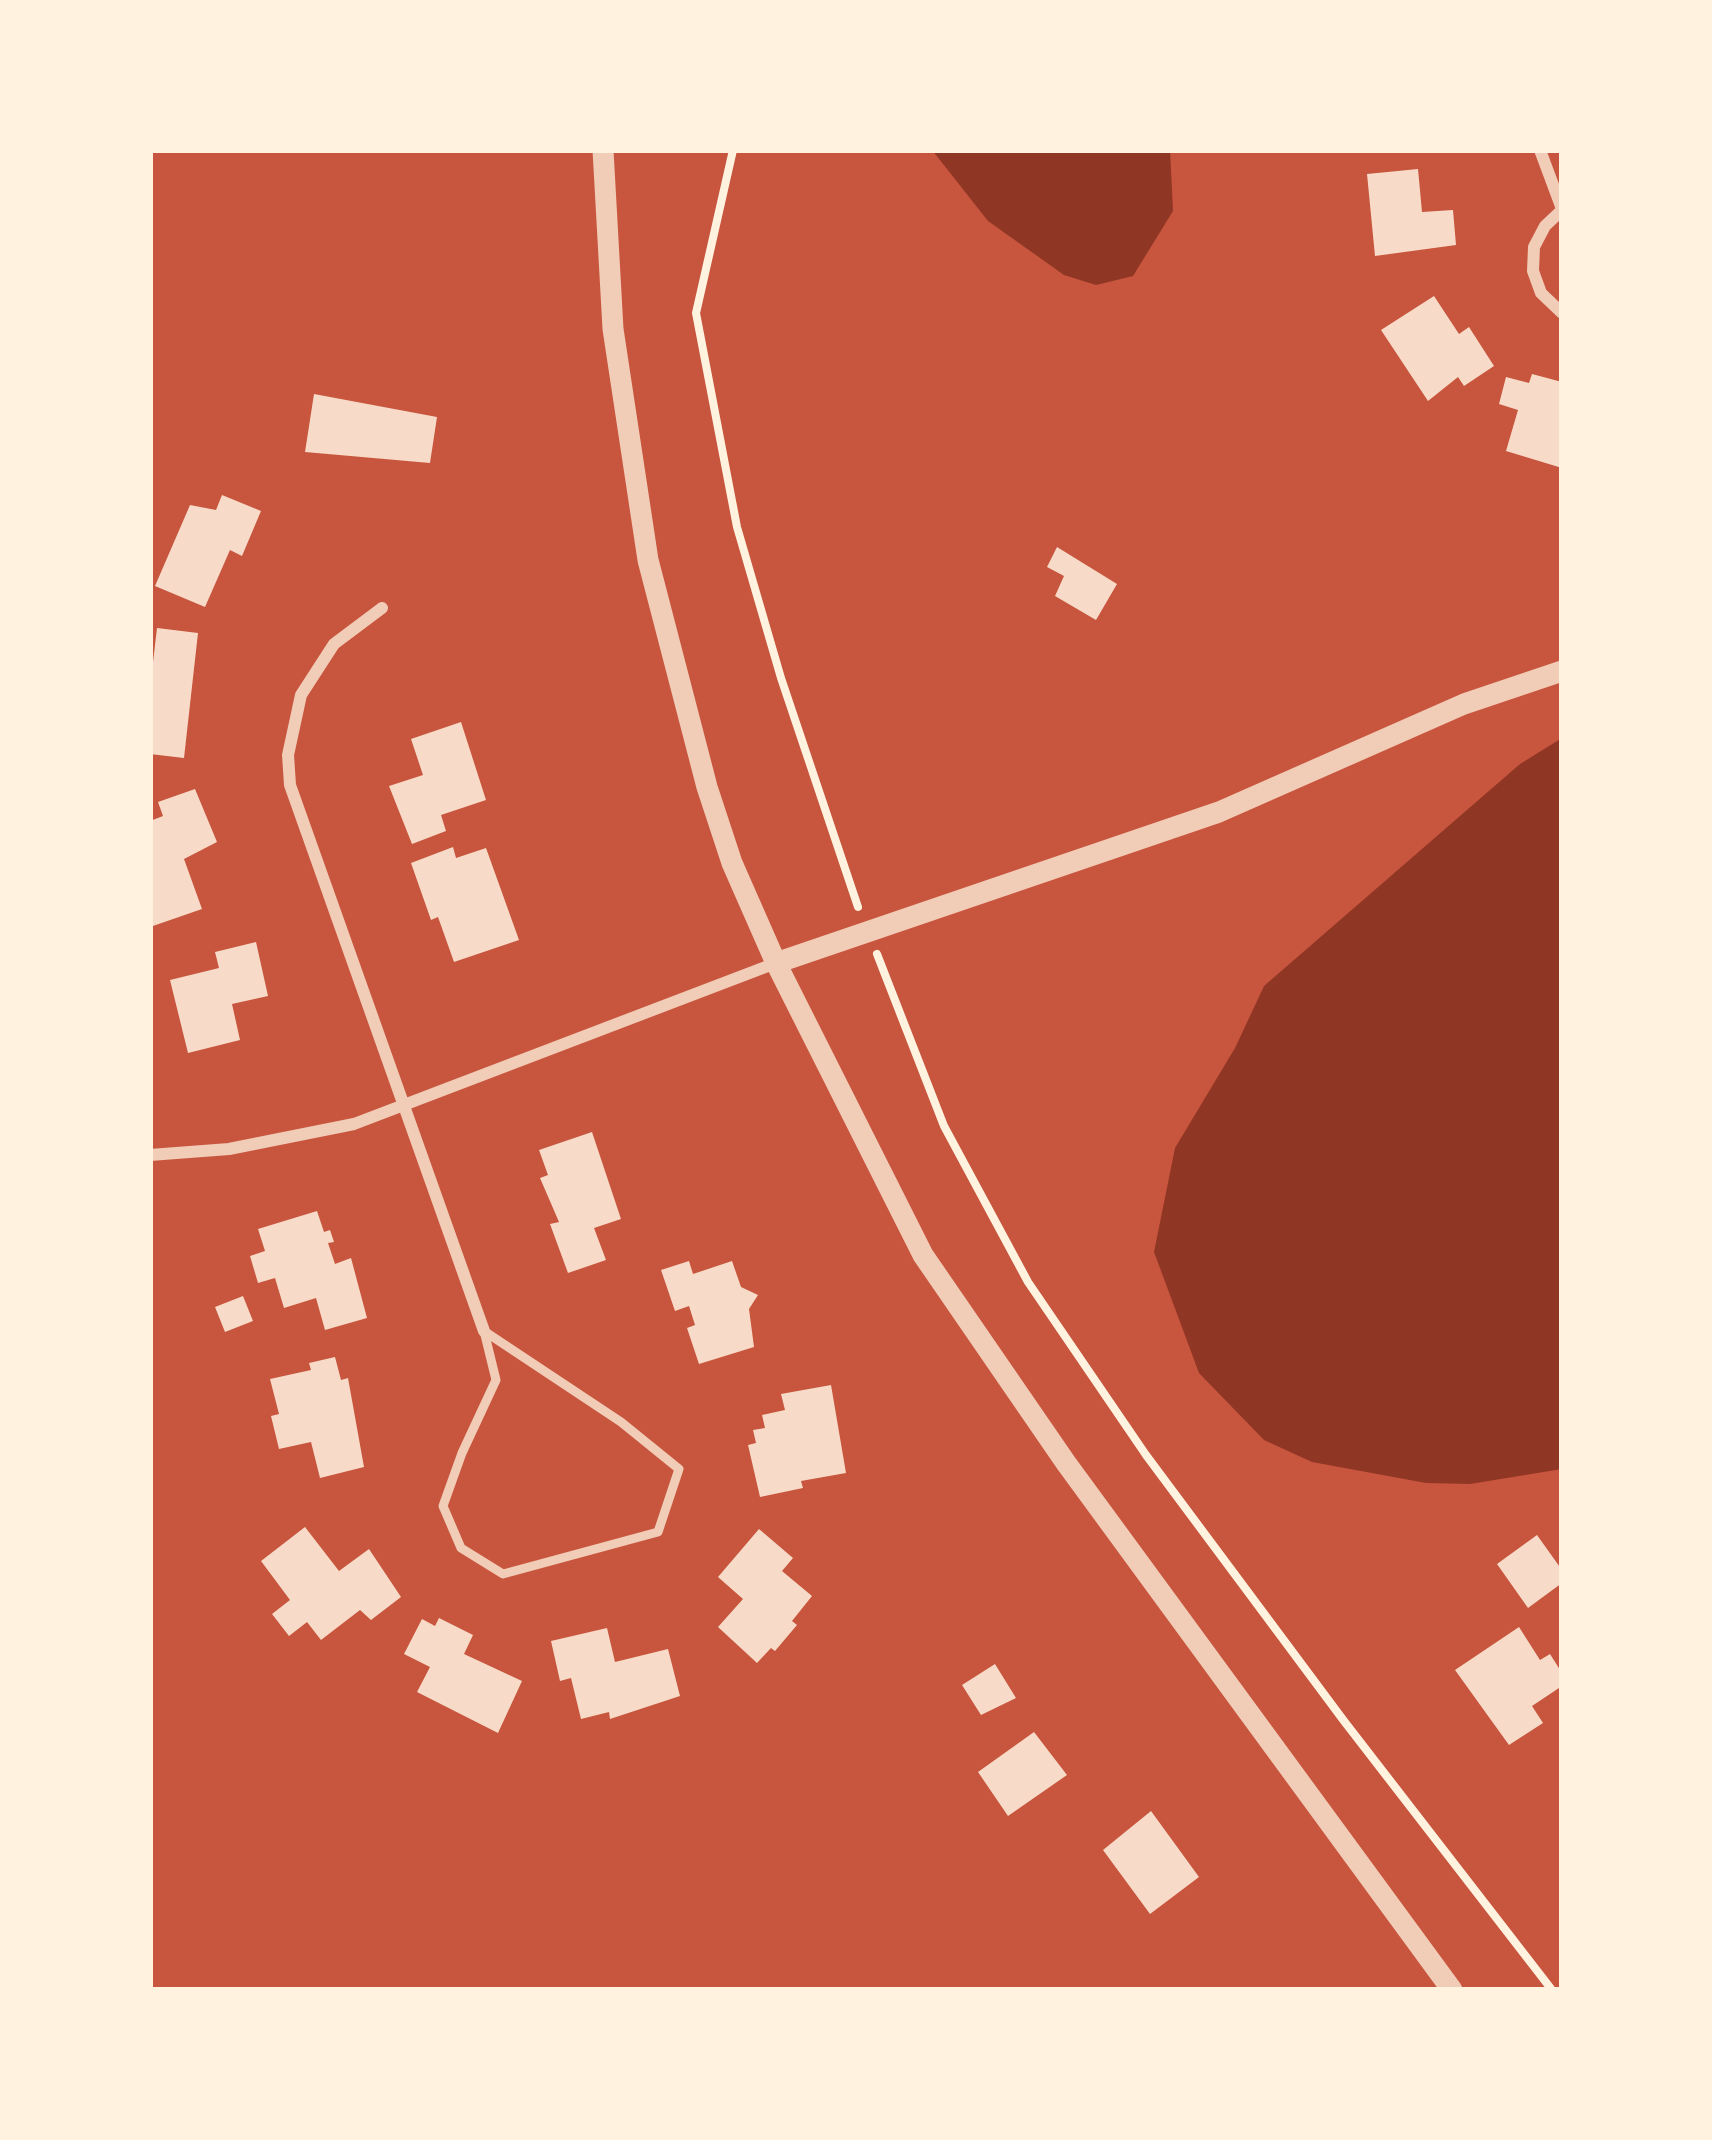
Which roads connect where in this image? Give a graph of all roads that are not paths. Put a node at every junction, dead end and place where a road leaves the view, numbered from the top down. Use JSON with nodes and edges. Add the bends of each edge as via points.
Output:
{"nodes":[{"id":1,"x":603,"y":150,"type":"edge"},
{"id":2,"x":1540,"y":150,"type":"edge"},
{"id":3,"x":1562,"y":209,"type":"edge"},
{"id":4,"x":1562,"y":313,"type":"edge"},
{"id":5,"x":382,"y":608,"type":"dead end"},
{"id":6,"x":1562,"y":671,"type":"edge"},
{"id":7,"x":776,"y":963,"type":"junction"},
{"id":8,"x":402,"y":1106,"type":"junction"},
{"id":9,"x":150,"y":1155,"type":"edge"},
{"id":10,"x":484,"y":1331,"type":"junction"},
{"id":11,"x":1452,"y":1990,"type":"edge"}],
"edges":[{"from":1,"to":7,"type":"street","via":[[613,328],[647,560],[713,806]]},
{"from":2,"to":3,"type":"street"},
{"from":3,"to":4,"type":"street","via":[[1534,247],[1533,271]]},
{"from":5,"to":8,"type":"street","via":[[357,622],[316,667],[288,755],[298,813]]},
{"from":6,"to":7,"type":"street","via":[[1464,704],[1219,812]]},
{"from":7,"to":8,"type":"street"},
{"from":7,"to":11,"type":"street","via":[[923,1256]]},
{"from":8,"to":9,"type":"street","via":[[313,1134]]},
{"from":8,"to":10,"type":"street"},
{"from":10,"to":10,"type":"lane","via":[[679,1469],[658,1532],[502,1574],[461,1548],[442,1506],[496,1380]]}]}
